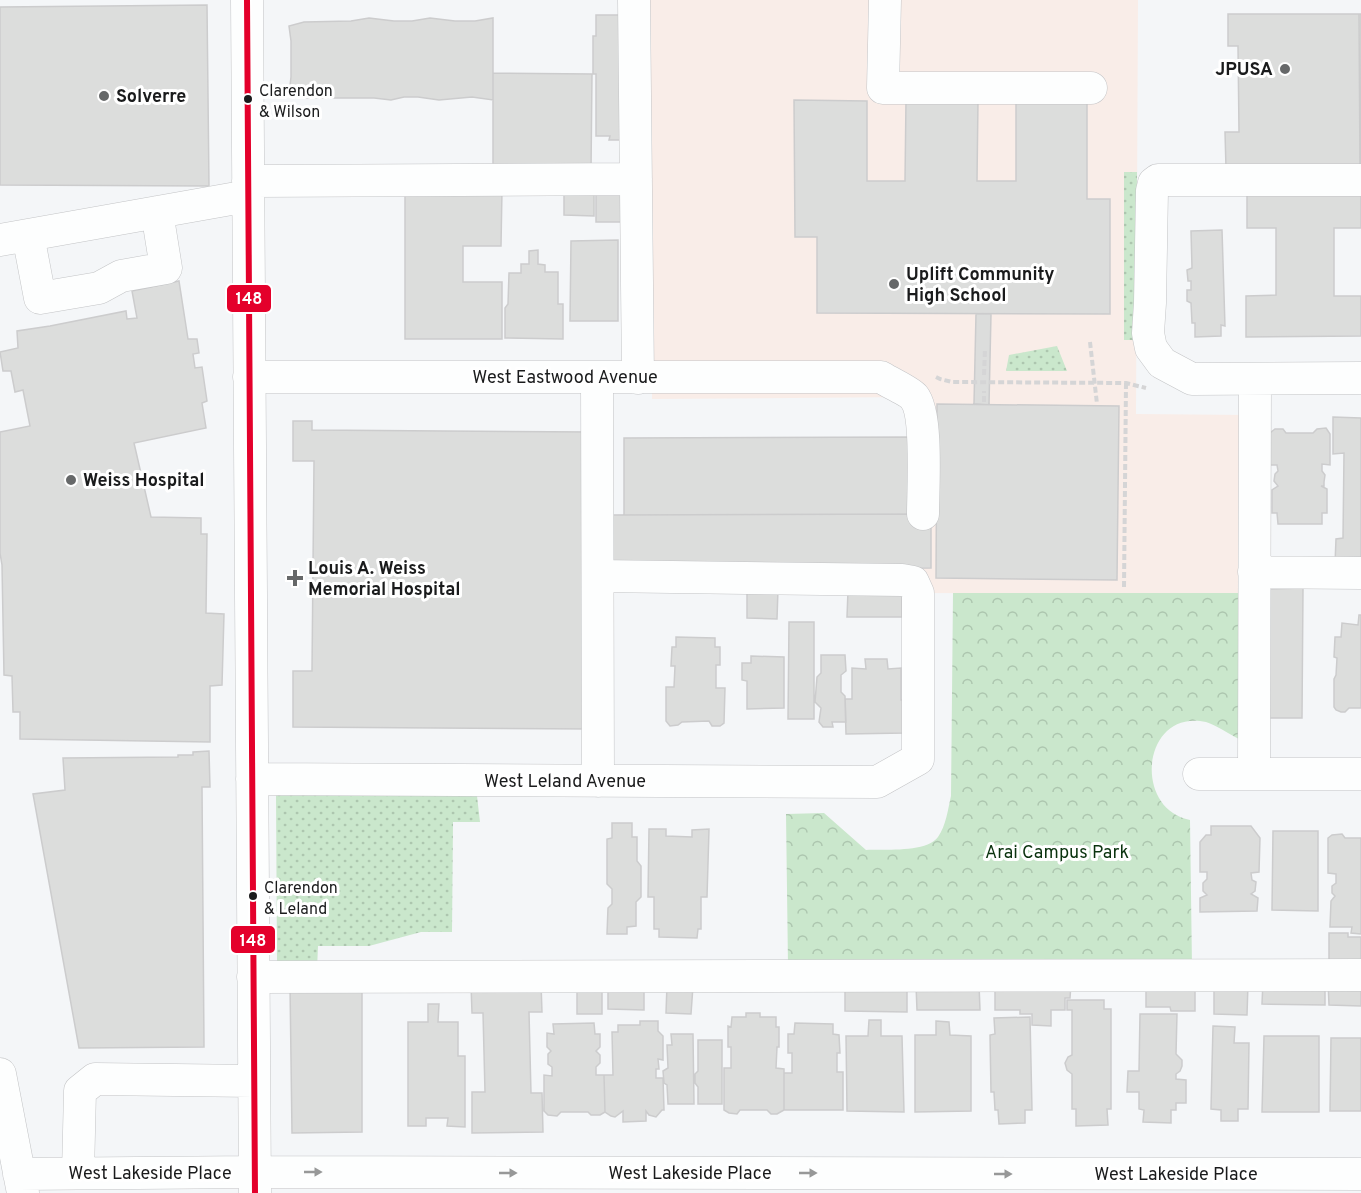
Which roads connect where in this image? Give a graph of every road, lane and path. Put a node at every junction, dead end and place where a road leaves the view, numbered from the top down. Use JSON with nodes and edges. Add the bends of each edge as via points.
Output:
{"nodes":[{"id":1,"x":247,"y":0,"type":"edge"},
{"id":2,"x":634,"y":0,"type":"edge"},
{"id":3,"x":885,"y":0,"type":"edge"},
{"id":4,"x":1091,"y":88,"type":"dead end"},
{"id":5,"x":636,"y":179,"type":"junction"},
{"id":6,"x":1361,"y":180,"type":"edge"},
{"id":7,"x":248,"y":188,"type":"junction"},
{"id":8,"x":156,"y":212,"type":"junction"},
{"id":9,"x":14,"y":237,"type":"edge"},
{"id":10,"x":1090,"y":342,"type":"dead end"},
{"id":11,"x":985,"y":349,"type":"dead end"},
{"id":12,"x":930,"y":374,"type":"dead end"},
{"id":13,"x":984,"y":375,"type":"dead end"},
{"id":14,"x":249,"y":377,"type":"junction"},
{"id":15,"x":618,"y":378,"type":"junction"},
{"id":16,"x":1361,"y":378,"type":"edge"},
{"id":17,"x":1192,"y":379,"type":"junction"},
{"id":18,"x":1255,"y":379,"type":"junction"},
{"id":19,"x":1095,"y":382,"type":"junction"},
{"id":20,"x":1126,"y":382,"type":"junction"},
{"id":21,"x":984,"y":391,"type":"dead end"},
{"id":22,"x":984,"y":402,"type":"dead end"},
{"id":23,"x":1098,"y":404,"type":"dead end"},
{"id":24,"x":923,"y":514,"type":"dead end"},
{"id":25,"x":618,"y":515,"type":"dead end"},
{"id":26,"x":1254,"y":572,"type":"junction"},
{"id":27,"x":1361,"y":573,"type":"edge"},
{"id":28,"x":598,"y":576,"type":"junction"},
{"id":29,"x":1124,"y":587,"type":"dead end"},
{"id":30,"x":1199,"y":774,"type":"dead end"},
{"id":31,"x":1254,"y":774,"type":"junction"},
{"id":32,"x":1361,"y":774,"type":"edge"},
{"id":33,"x":252,"y":779,"type":"junction"},
{"id":34,"x":598,"y":781,"type":"junction"},
{"id":35,"x":1361,"y":975,"type":"edge"},
{"id":36,"x":253,"y":976,"type":"junction"},
{"id":37,"x":0,"y":1074,"type":"edge"},
{"id":38,"x":254,"y":1081,"type":"junction"},
{"id":39,"x":78,"y":1173,"type":"junction"},
{"id":40,"x":1361,"y":1174,"type":"edge"},
{"id":41,"x":21,"y":1183,"type":"edge"},
{"id":42,"x":255,"y":1183,"type":"edge"}],
"edges":[{"from":1,"to":7,"type":"street"},
{"from":2,"to":5,"type":"street"},
{"from":3,"to":4,"type":"street","via":[[883,88]]},
{"from":5,"to":7,"type":"street"},
{"from":5,"to":15,"type":"street"},
{"from":6,"to":17,"type":"street","via":[[1154,183],[1148,333],[1151,348],[1162,363]]},
{"from":7,"to":8,"type":"street"},
{"from":7,"to":14,"type":"street"},
{"from":8,"to":9,"type":"street"},
{"from":8,"to":9,"type":"street","via":[[166,268],[121,276],[99,288],[40,298]]},
{"from":10,"to":19,"type":"path"},
{"from":11,"to":13,"type":"path"},
{"from":12,"to":19,"type":"path","via":[[952,382]]},
{"from":14,"to":15,"type":"street","name":"West Eastwood Avenue"},
{"from":14,"to":33,"type":"street"},
{"from":15,"to":24,"type":"street","name":"West Eastwood Avenue","via":[[881,377],[914,396],[921,413]]},
{"from":15,"to":25,"type":"street"},
{"from":15,"to":28,"type":"street"},
{"from":16,"to":18,"type":"street"},
{"from":17,"to":18,"type":"street"},
{"from":17,"to":20,"type":"path","via":[[1156,391]]},
{"from":18,"to":26,"type":"street"},
{"from":19,"to":20,"type":"path"},
{"from":19,"to":23,"type":"path"},
{"from":20,"to":29,"type":"path"},
{"from":21,"to":22,"type":"path"},
{"from":26,"to":27,"type":"street"},
{"from":26,"to":31,"type":"street"},
{"from":28,"to":34,"type":"street"},
{"from":28,"to":34,"type":"street","name":"West Leland Avenue","via":[[902,580],[913,582],[918,593],[918,759],[877,782]]},
{"from":30,"to":31,"type":"street"},
{"from":31,"to":32,"type":"street"},
{"from":33,"to":34,"type":"street","name":"West Leland Avenue"},
{"from":33,"to":36,"type":"street"},
{"from":35,"to":36,"type":"street"},
{"from":36,"to":38,"type":"street"},
{"from":37,"to":41,"type":"street"},
{"from":38,"to":39,"type":"street","via":[[95,1079],[80,1090]]},
{"from":38,"to":42,"type":"street"},
{"from":39,"to":41,"type":"street","name":"West Lakeside Place"},
{"from":39,"to":42,"type":"street","name":"West Lakeside Place"},
{"from":42,"to":40,"type":"street","name":"West Lakeside Place","one_way":true}]}
